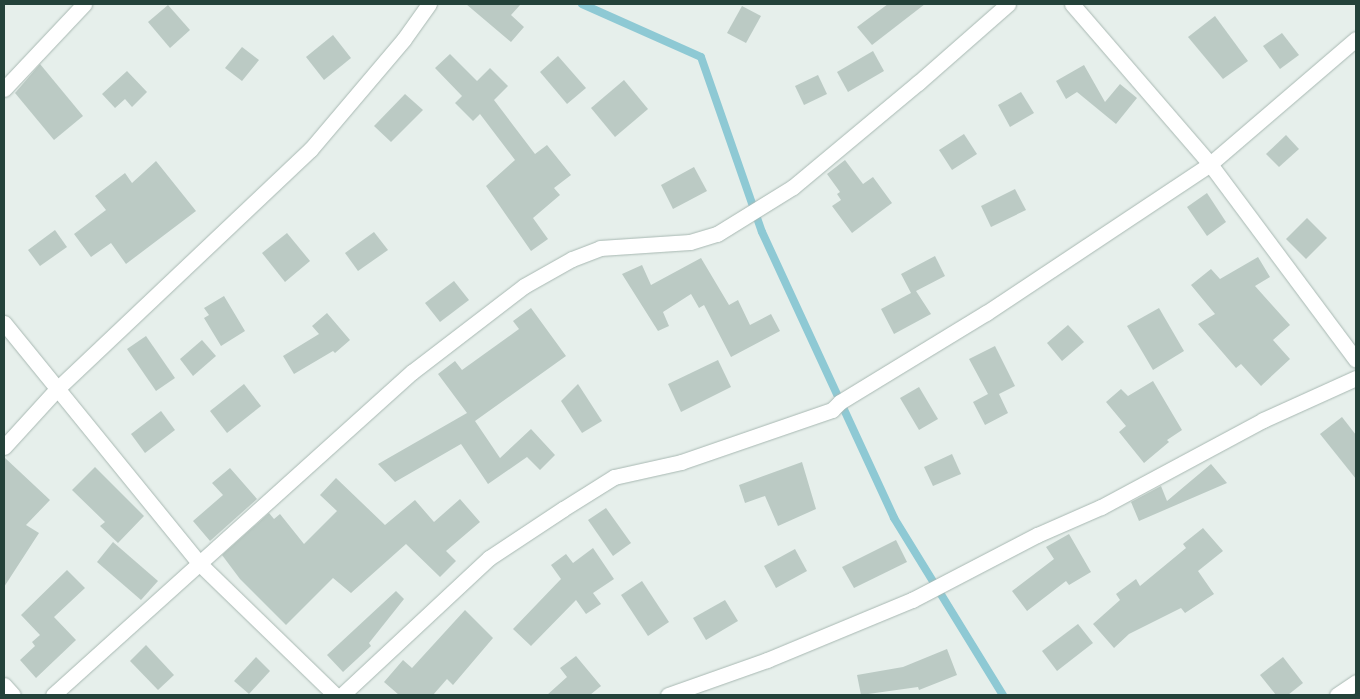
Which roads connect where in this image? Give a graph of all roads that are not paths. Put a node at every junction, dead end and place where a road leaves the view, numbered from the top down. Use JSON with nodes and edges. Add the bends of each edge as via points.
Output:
{"nodes":[{"id":1,"x":84,"y":4,"type":"edge"},
{"id":2,"x":429,"y":4,"type":"edge"},
{"id":3,"x":1008,"y":4,"type":"edge"},
{"id":4,"x":1072,"y":4,"type":"edge"},
{"id":5,"x":1356,"y":38,"type":"edge"},
{"id":6,"x":4,"y":89,"type":"edge"},
{"id":7,"x":1210,"y":164,"type":"junction"},
{"id":8,"x":4,"y":323,"type":"edge"},
{"id":9,"x":1356,"y":360,"type":"edge"},
{"id":10,"x":1356,"y":378,"type":"edge"},
{"id":11,"x":57,"y":389,"type":"junction"},
{"id":12,"x":4,"y":447,"type":"edge"},
{"id":13,"x":200,"y":564,"type":"junction"},
{"id":14,"x":1356,"y":682,"type":"edge"},
{"id":15,"x":4,"y":685,"type":"edge"},
{"id":16,"x":13,"y":695,"type":"edge"},
{"id":17,"x":53,"y":695,"type":"edge"},
{"id":18,"x":335,"y":695,"type":"edge"},
{"id":19,"x":342,"y":695,"type":"edge"},
{"id":20,"x":668,"y":695,"type":"edge"},
{"id":21,"x":1337,"y":695,"type":"edge"}],
"edges":[{"from":1,"to":6,"type":"street"},
{"from":2,"to":11,"type":"street","via":[[404,39],[310,150]]},
{"from":3,"to":13,"type":"street","via":[[918,84],[793,187],[717,234],[690,242],[600,248],[572,259],[524,286],[412,372]]},
{"from":4,"to":7,"type":"street"},
{"from":5,"to":7,"type":"street"},
{"from":7,"to":9,"type":"street"},
{"from":7,"to":19,"type":"street","via":[[986,313],[832,410],[681,462],[614,477],[489,558]]},
{"from":8,"to":11,"type":"street"},
{"from":10,"to":20,"type":"street","via":[[1263,420],[1101,508],[1037,535],[927,593],[767,660]]},
{"from":11,"to":12,"type":"street"},
{"from":11,"to":13,"type":"street"},
{"from":13,"to":17,"type":"street"},
{"from":13,"to":18,"type":"street"},
{"from":14,"to":21,"type":"street"},
{"from":15,"to":16,"type":"street"}]}
